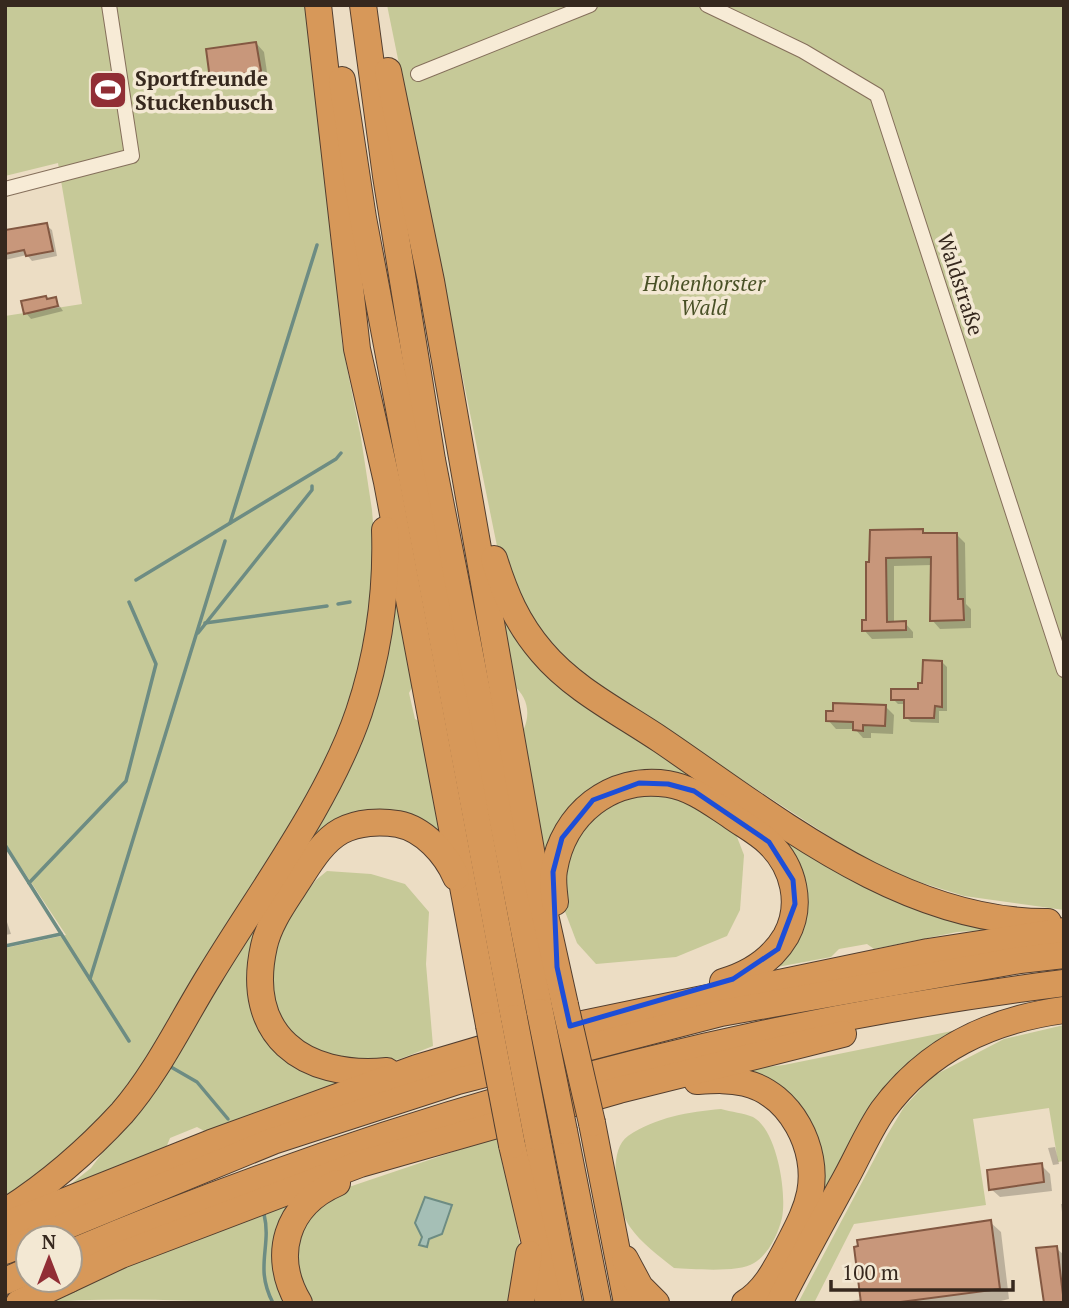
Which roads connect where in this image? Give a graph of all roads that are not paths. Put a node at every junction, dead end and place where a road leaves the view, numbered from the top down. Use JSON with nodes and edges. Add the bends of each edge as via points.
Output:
{"nodes":[{"id":1,"x":109,"y":5,"type":"edge"},
{"id":2,"x":318,"y":5,"type":"edge"},
{"id":3,"x":331,"y":5,"type":"edge"},
{"id":4,"x":363,"y":5,"type":"edge"},
{"id":5,"x":379,"y":5,"type":"edge"},
{"id":6,"x":590,"y":5,"type":"edge"},
{"id":7,"x":707,"y":5,"type":"edge"},
{"id":8,"x":418,"y":74,"type":"dead end"},
{"id":9,"x":5,"y":189,"type":"edge"},
{"id":10,"x":372,"y":424,"type":"junction"},
{"id":11,"x":460,"y":448,"type":"junction"},
{"id":12,"x":1057,"y":633,"type":"edge"},
{"id":13,"x":1064,"y":670,"type":"edge"},
{"id":14,"x":464,"y":895,"type":"junction"},
{"id":15,"x":1064,"y":922,"type":"edge"},
{"id":16,"x":1064,"y":931,"type":"edge"},
{"id":17,"x":1064,"y":955,"type":"edge"},
{"id":18,"x":557,"y":967,"type":"junction"},
{"id":19,"x":1064,"y":983,"type":"edge"},
{"id":20,"x":990,"y":992,"type":"junction"},
{"id":21,"x":552,"y":1008,"type":"junction"},
{"id":22,"x":1064,"y":1010,"type":"edge"},
{"id":23,"x":631,"y":1012,"type":"junction"},
{"id":24,"x":501,"y":1021,"type":"junction"},
{"id":25,"x":417,"y":1068,"type":"junction"},
{"id":26,"x":619,"y":1090,"type":"junction"},
{"id":27,"x":435,"y":1143,"type":"junction"},
{"id":28,"x":603,"y":1176,"type":"junction"},
{"id":29,"x":5,"y":1212,"type":"edge"},
{"id":30,"x":527,"y":1217,"type":"junction"},
{"id":31,"x":71,"y":1224,"type":"edge"},
{"id":32,"x":5,"y":1225,"type":"edge"},
{"id":33,"x":84,"y":1247,"type":"edge"},
{"id":34,"x":84,"y":1273,"type":"edge"},
{"id":35,"x":39,"y":1294,"type":"edge"},
{"id":36,"x":19,"y":1303,"type":"edge"},
{"id":37,"x":299,"y":1303,"type":"edge"},
{"id":38,"x":522,"y":1303,"type":"edge"},
{"id":39,"x":549,"y":1303,"type":"edge"},
{"id":40,"x":569,"y":1303,"type":"edge"},
{"id":41,"x":598,"y":1303,"type":"edge"},
{"id":42,"x":627,"y":1303,"type":"edge"},
{"id":43,"x":656,"y":1303,"type":"edge"},
{"id":44,"x":746,"y":1303,"type":"edge"},
{"id":45,"x":779,"y":1303,"type":"edge"}],
"edges":[{"from":1,"to":9,"type":"street","via":[[132,156]]},
{"from":2,"to":10,"type":"highway","via":[[344,261]]},
{"from":3,"to":24,"type":"highway","via":[[363,218]]},
{"from":4,"to":21,"type":"highway","via":[[432,460]]},
{"from":5,"to":11,"type":"highway"},
{"from":6,"to":8,"type":"street"},
{"from":7,"to":12,"type":"street","name":"Waldstraße","via":[[803,51],[877,95]]},
{"from":10,"to":14,"type":"highway","via":[[387,482]]},
{"from":10,"to":29,"type":"highway","via":[[385,533],[382,601],[369,676],[348,740],[300,829],[124,1111],[82,1155]]},
{"from":11,"to":15,"type":"highway","via":[[475,475],[508,604],[542,653],[573,681],[800,833],[878,879],[986,917]]},
{"from":11,"to":18,"type":"highway","via":[[532,856]]},
{"from":12,"to":13,"type":"street","name":"Waldstraße"},
{"from":14,"to":24,"type":"highway"},
{"from":14,"to":25,"type":"highway","via":[[437,848],[419,832],[391,823],[365,823],[341,831],[326,843],[283,904],[264,944],[261,987],[265,1010],[285,1045],[313,1064],[335,1071]]},
{"from":16,"to":23,"type":"highway","via":[[928,952]]},
{"from":17,"to":31,"type":"highway","via":[[721,1013],[471,1077],[273,1141]]},
{"from":18,"to":21,"type":"highway"},
{"from":18,"to":23,"type":"highway","via":[[553,872],[562,838],[578,815],[593,800],[639,783],[694,791],[769,842],[783,859],[793,880],[790,928],[778,949],[757,968],[733,979],[665,996]]},
{"from":19,"to":20,"type":"highway"},
{"from":20,"to":26,"type":"highway","via":[[965,1010],[860,1029]]},
{"from":20,"to":33,"type":"highway","via":[[721,1042],[490,1102],[307,1159]]},
{"from":21,"to":28,"type":"highway","bridge":true,"via":[[592,1122]]},
{"from":21,"to":41,"type":"highway","bridge":true,"via":[[564,1130]]},
{"from":22,"to":45,"type":"highway","via":[[1012,1019],[972,1033],[934,1057],[905,1084],[882,1113]]},
{"from":23,"to":25,"type":"highway","via":[[525,1036]]},
{"from":24,"to":30,"type":"highway","bridge":true,"via":[[512,1145]]},
{"from":24,"to":40,"type":"highway","bridge":true,"via":[[537,1137]]},
{"from":25,"to":32,"type":"highway"},
{"from":26,"to":27,"type":"highway"},
{"from":26,"to":44,"type":"highway","via":[[721,1079],[747,1083],[776,1098],[799,1126],[812,1172],[803,1216],[771,1277]]},
{"from":27,"to":34,"type":"highway","via":[[324,1176]]},
{"from":27,"to":37,"type":"highway","via":[[331,1186],[302,1208],[289,1232],[284,1258],[288,1282]]},
{"from":28,"to":42,"type":"highway"},
{"from":28,"to":43,"type":"highway","via":[[628,1268]]},
{"from":30,"to":38,"type":"highway","via":[[530,1259]]},
{"from":30,"to":39,"type":"highway"},
{"from":35,"to":36,"type":"highway"}]}
